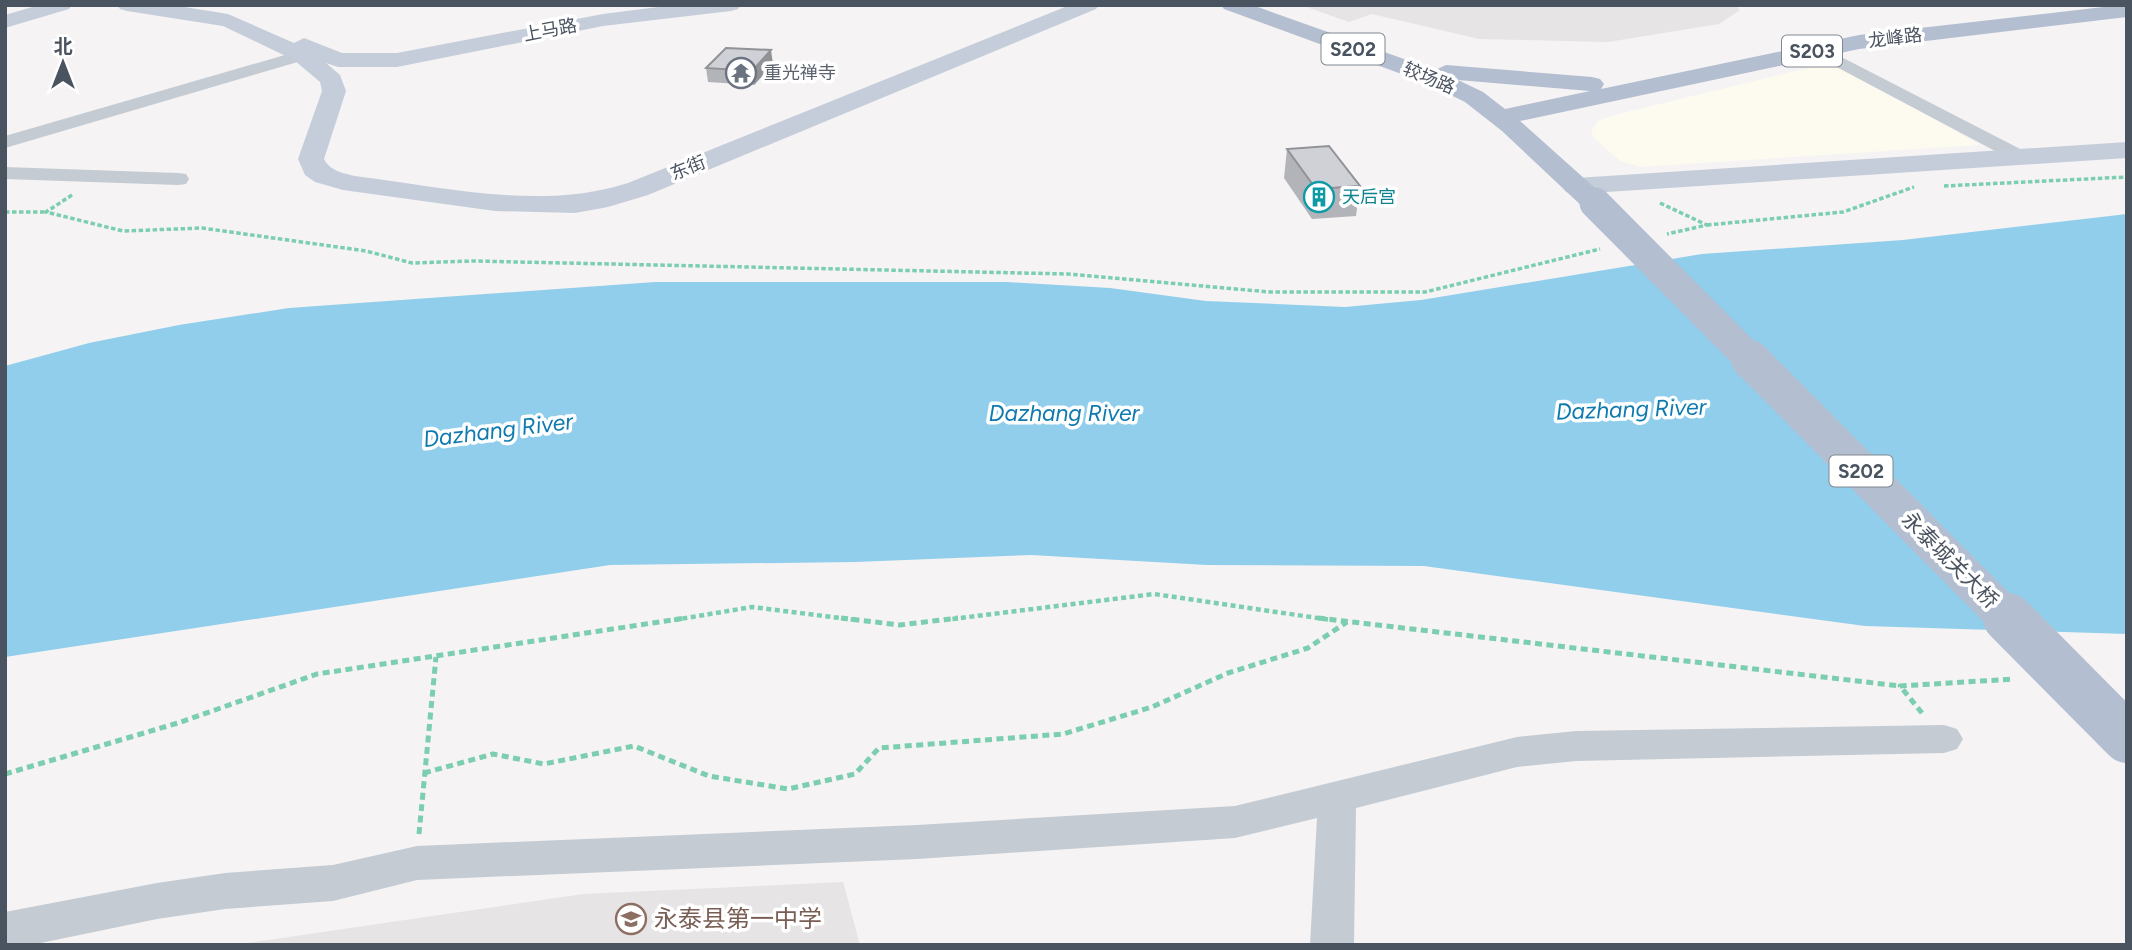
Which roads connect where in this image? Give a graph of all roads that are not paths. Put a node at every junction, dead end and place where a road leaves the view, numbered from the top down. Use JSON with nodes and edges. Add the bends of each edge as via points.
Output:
{"nodes":[{"id":1,"x":43,"y":5,"type":"edge"},
{"id":2,"x":62,"y":5,"type":"edge"},
{"id":3,"x":127,"y":5,"type":"edge"},
{"id":4,"x":164,"y":5,"type":"edge"},
{"id":5,"x":731,"y":5,"type":"edge"},
{"id":6,"x":1089,"y":5,"type":"edge"},
{"id":7,"x":1231,"y":5,"type":"edge"},
{"id":8,"x":1260,"y":5,"type":"edge"},
{"id":9,"x":2104,"y":5,"type":"edge"},
{"id":10,"x":2127,"y":11,"type":"edge"},
{"id":11,"x":5,"y":16,"type":"edge"},
{"id":12,"x":5,"y":22,"type":"edge"},
{"id":13,"x":1818,"y":50,"type":"junction"},
{"id":14,"x":302,"y":55,"type":"junction"},
{"id":15,"x":412,"y":58,"type":"junction"},
{"id":16,"x":1446,"y":72,"type":"junction"},
{"id":17,"x":374,"y":81,"type":"dead end"},
{"id":18,"x":1604,"y":84,"type":"junction"},
{"id":19,"x":355,"y":98,"type":"dead end"},
{"id":20,"x":1504,"y":112,"type":"junction"},
{"id":21,"x":325,"y":124,"type":"junction"},
{"id":22,"x":5,"y":142,"type":"edge"},
{"id":23,"x":2127,"y":150,"type":"edge"},
{"id":24,"x":2021,"y":157,"type":"junction"},
{"id":25,"x":5,"y":173,"type":"edge"},
{"id":26,"x":178,"y":179,"type":"dead end"},
{"id":27,"x":1603,"y":191,"type":"junction"},
{"id":28,"x":2127,"y":701,"type":"edge"},
{"id":29,"x":2127,"y":738,"type":"edge"},
{"id":30,"x":1944,"y":740,"type":"road end"},
{"id":31,"x":1337,"y":797,"type":"junction"},
{"id":32,"x":5,"y":931,"type":"edge"},
{"id":33,"x":1332,"y":945,"type":"edge"}],
"edges":[{"from":1,"to":11,"type":"street"},
{"from":2,"to":12,"type":"street"},
{"from":3,"to":14,"type":"street","via":[[218,17]]},
{"from":4,"to":15,"type":"street","via":[[241,14],[338,60]]},
{"from":5,"to":15,"type":"street","name":"上马路","via":[[603,20]]},
{"from":6,"to":21,"type":"street","name":"东街","via":[[607,199],[534,205],[436,196],[325,176],[311,159]]},
{"from":7,"to":20,"type":"main road","name":"较场路","number":"S202","via":[[1434,78]]},
{"from":8,"to":16,"type":"main road","name":"较场路","number":"S202"},
{"from":9,"to":18,"type":"main road","name":"龙峰路","number":"S203","via":[[1821,38]]},
{"from":10,"to":13,"type":"main road","name":"龙峰路","number":"S203"},
{"from":13,"to":20,"type":"main road","name":"龙峰路","number":"S203"},
{"from":13,"to":24,"type":"street"},
{"from":14,"to":21,"type":"street","via":[[332,80],[334,91]]},
{"from":14,"to":22,"type":"street"},
{"from":15,"to":17,"type":"street"},
{"from":16,"to":18,"type":"main road"},
{"from":16,"to":20,"type":"main road","name":"较场路","number":"S202","via":[[1490,94]]},
{"from":18,"to":20,"type":"main road","name":"龙峰路","number":"S203"},
{"from":19,"to":21,"type":"street"},
{"from":20,"to":27,"type":"main road","name":"较场路","number":"S202"},
{"from":23,"to":24,"type":"street"},
{"from":24,"to":27,"type":"street"},
{"from":25,"to":26,"type":"street"},
{"from":27,"to":28,"type":"main road","name":"永泰城关大桥","number":"S202"},
{"from":27,"to":29,"type":"main road","name":"永泰城关大桥","number":"S202","bridge":true},
{"from":30,"to":31,"type":"street","via":[[1576,746],[1517,752]]},
{"from":31,"to":32,"type":"street","via":[[1235,822],[917,842],[417,863],[333,883],[211,893]]},
{"from":31,"to":33,"type":"street"}]}
